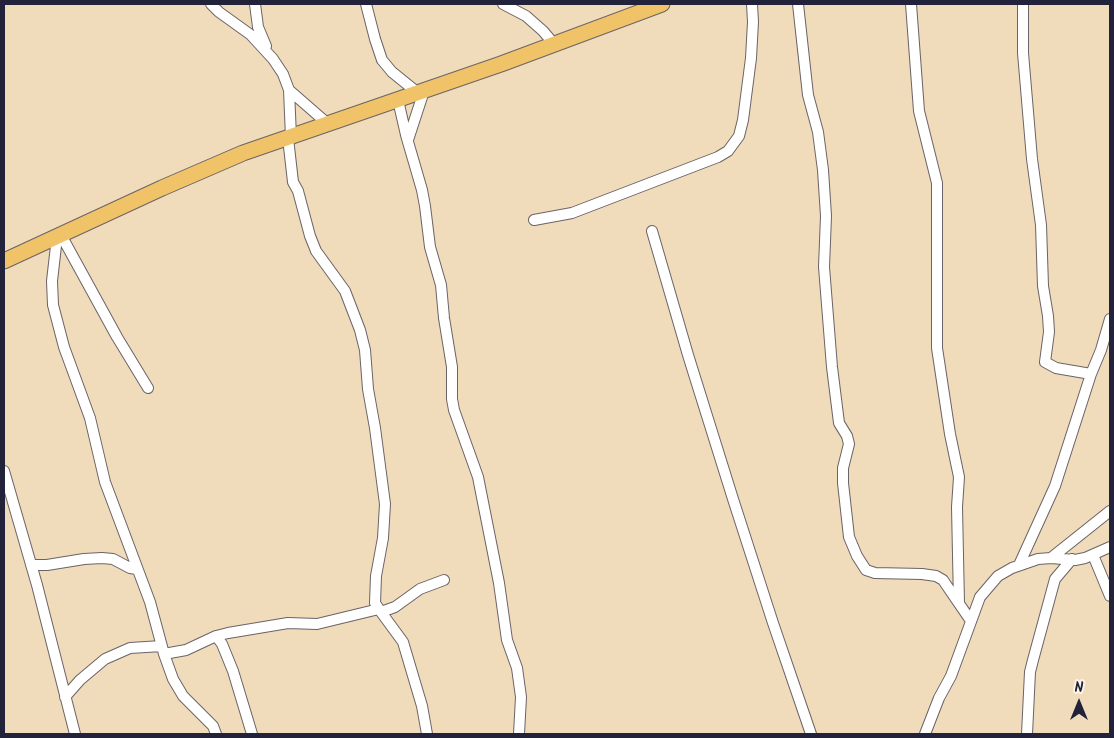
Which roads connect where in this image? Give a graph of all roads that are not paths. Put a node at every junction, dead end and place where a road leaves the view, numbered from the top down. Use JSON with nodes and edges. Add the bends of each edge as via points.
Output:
{"nodes":[{"id":1,"x":211,"y":4,"type":"edge"},
{"id":2,"x":254,"y":4,"type":"edge"},
{"id":3,"x":366,"y":4,"type":"edge"},
{"id":4,"x":503,"y":4,"type":"edge"},
{"id":5,"x":662,"y":4,"type":"edge"},
{"id":6,"x":752,"y":4,"type":"edge"},
{"id":7,"x":798,"y":4,"type":"edge"},
{"id":8,"x":911,"y":4,"type":"edge"},
{"id":9,"x":1023,"y":4,"type":"edge"},
{"id":10,"x":554,"y":44,"type":"junction"},
{"id":11,"x":273,"y":59,"type":"junction"},
{"id":12,"x":289,"y":90,"type":"junction"},
{"id":13,"x":421,"y":92,"type":"junction"},
{"id":14,"x":398,"y":100,"type":"junction"},
{"id":15,"x":328,"y":124,"type":"junction"},
{"id":16,"x":289,"y":137,"type":"junction"},
{"id":17,"x":408,"y":141,"type":"junction"},
{"id":18,"x":534,"y":220,"type":"dead end"},
{"id":19,"x":652,"y":231,"type":"dead end"},
{"id":20,"x":59,"y":236,"type":"junction"},
{"id":21,"x":4,"y":261,"type":"edge"},
{"id":22,"x":1110,"y":319,"type":"edge"},
{"id":23,"x":1092,"y":374,"type":"junction"},
{"id":24,"x":148,"y":388,"type":"dead end"},
{"id":25,"x":4,"y":471,"type":"edge"},
{"id":26,"x":1110,"y":511,"type":"edge"},
{"id":27,"x":1110,"y":547,"type":"edge"},
{"id":28,"x":1093,"y":555,"type":"junction"},
{"id":29,"x":1055,"y":556,"type":"junction"},
{"id":30,"x":1072,"y":559,"type":"junction"},
{"id":31,"x":30,"y":565,"type":"junction"},
{"id":32,"x":1019,"y":565,"type":"junction"},
{"id":33,"x":138,"y":568,"type":"junction"},
{"id":34,"x":1055,"y":579,"type":"junction"},
{"id":35,"x":444,"y":580,"type":"dead end"},
{"id":36,"x":1110,"y":596,"type":"edge"},
{"id":37,"x":959,"y":603,"type":"junction"},
{"id":38,"x":380,"y":611,"type":"junction"},
{"id":39,"x":971,"y":621,"type":"junction"},
{"id":40,"x":216,"y":636,"type":"junction"},
{"id":41,"x":163,"y":650,"type":"junction"},
{"id":42,"x":60,"y":679,"type":"junction"},
{"id":43,"x":80,"y":680,"type":"junction"},
{"id":44,"x":65,"y":697,"type":"junction"},
{"id":45,"x":926,"y":730,"type":"edge"},
{"id":46,"x":75,"y":734,"type":"edge"},
{"id":47,"x":216,"y":734,"type":"edge"},
{"id":48,"x":252,"y":734,"type":"edge"},
{"id":49,"x":427,"y":734,"type":"edge"},
{"id":50,"x":519,"y":734,"type":"edge"},
{"id":51,"x":811,"y":734,"type":"edge"},
{"id":52,"x":917,"y":734,"type":"edge"},
{"id":53,"x":1027,"y":734,"type":"edge"}],
"edges":[{"from":1,"to":11,"type":"street","via":[[251,35]]},
{"from":2,"to":11,"type":"street","via":[[258,27]]},
{"from":3,"to":13,"type":"street","via":[[382,60],[392,72]]},
{"from":4,"to":10,"type":"street","via":[[526,16]]},
{"from":5,"to":10,"type":"main road"},
{"from":6,"to":18,"type":"street","via":[[751,58],[743,120],[739,136],[728,151],[580,211]]},
{"from":7,"to":37,"type":"street","via":[[808,94],[823,170],[824,267],[832,367],[839,423],[849,444],[843,468],[848,537],[866,570],[936,576],[948,586]]},
{"from":8,"to":37,"type":"street","via":[[919,111],[937,183],[937,348],[959,476]]},
{"from":9,"to":23,"type":"street","via":[[1023,53],[1049,332],[1045,362],[1056,368]]},
{"from":10,"to":13,"type":"main road"},
{"from":11,"to":12,"type":"street"},
{"from":12,"to":15,"type":"street"},
{"from":12,"to":16,"type":"street"},
{"from":13,"to":14,"type":"main road"},
{"from":13,"to":17,"type":"street"},
{"from":14,"to":15,"type":"main road"},
{"from":14,"to":17,"type":"street"},
{"from":15,"to":16,"type":"main road"},
{"from":16,"to":20,"type":"main road","via":[[243,153]]},
{"from":16,"to":38,"type":"street","via":[[293,182],[310,236],[316,251],[345,291],[365,350],[385,504],[375,594],[375,603]]},
{"from":17,"to":50,"type":"street","via":[[425,206],[430,247],[442,286],[454,410],[478,477],[500,582],[507,640],[517,668],[521,697]]},
{"from":19,"to":51,"type":"street","via":[[733,500]]},
{"from":20,"to":21,"type":"main road"},
{"from":20,"to":24,"type":"street"},
{"from":20,"to":33,"type":"street","via":[[52,292],[59,330],[90,418],[106,482]]},
{"from":22,"to":23,"type":"street"},
{"from":23,"to":32,"type":"street","via":[[1055,486]]},
{"from":25,"to":31,"type":"street"},
{"from":26,"to":29,"type":"street"},
{"from":27,"to":28,"type":"street"},
{"from":28,"to":30,"type":"street"},
{"from":28,"to":36,"type":"street"},
{"from":29,"to":30,"type":"street"},
{"from":29,"to":32,"type":"street"},
{"from":29,"to":34,"type":"street"},
{"from":30,"to":34,"type":"street"},
{"from":31,"to":33,"type":"street","via":[[102,558]]},
{"from":31,"to":42,"type":"street"},
{"from":32,"to":39,"type":"street","via":[[991,583],[980,597]]},
{"from":33,"to":41,"type":"street"},
{"from":34,"to":53,"type":"street","via":[[1030,672]]},
{"from":35,"to":38,"type":"street","via":[[420,589],[395,607]]},
{"from":37,"to":39,"type":"street"},
{"from":38,"to":40,"type":"street","via":[[317,624],[288,623]]},
{"from":38,"to":49,"type":"street","via":[[400,636],[406,650]]},
{"from":39,"to":45,"type":"street","via":[[951,676]]},
{"from":40,"to":41,"type":"street","via":[[186,650]]},
{"from":40,"to":48,"type":"street","via":[[233,671]]},
{"from":41,"to":43,"type":"street","via":[[130,648],[105,660]]},
{"from":41,"to":47,"type":"street","via":[[180,692],[213,726]]},
{"from":42,"to":43,"type":"street"},
{"from":42,"to":44,"type":"street"},
{"from":43,"to":44,"type":"street"},
{"from":44,"to":46,"type":"street"},
{"from":45,"to":52,"type":"street"}]}
